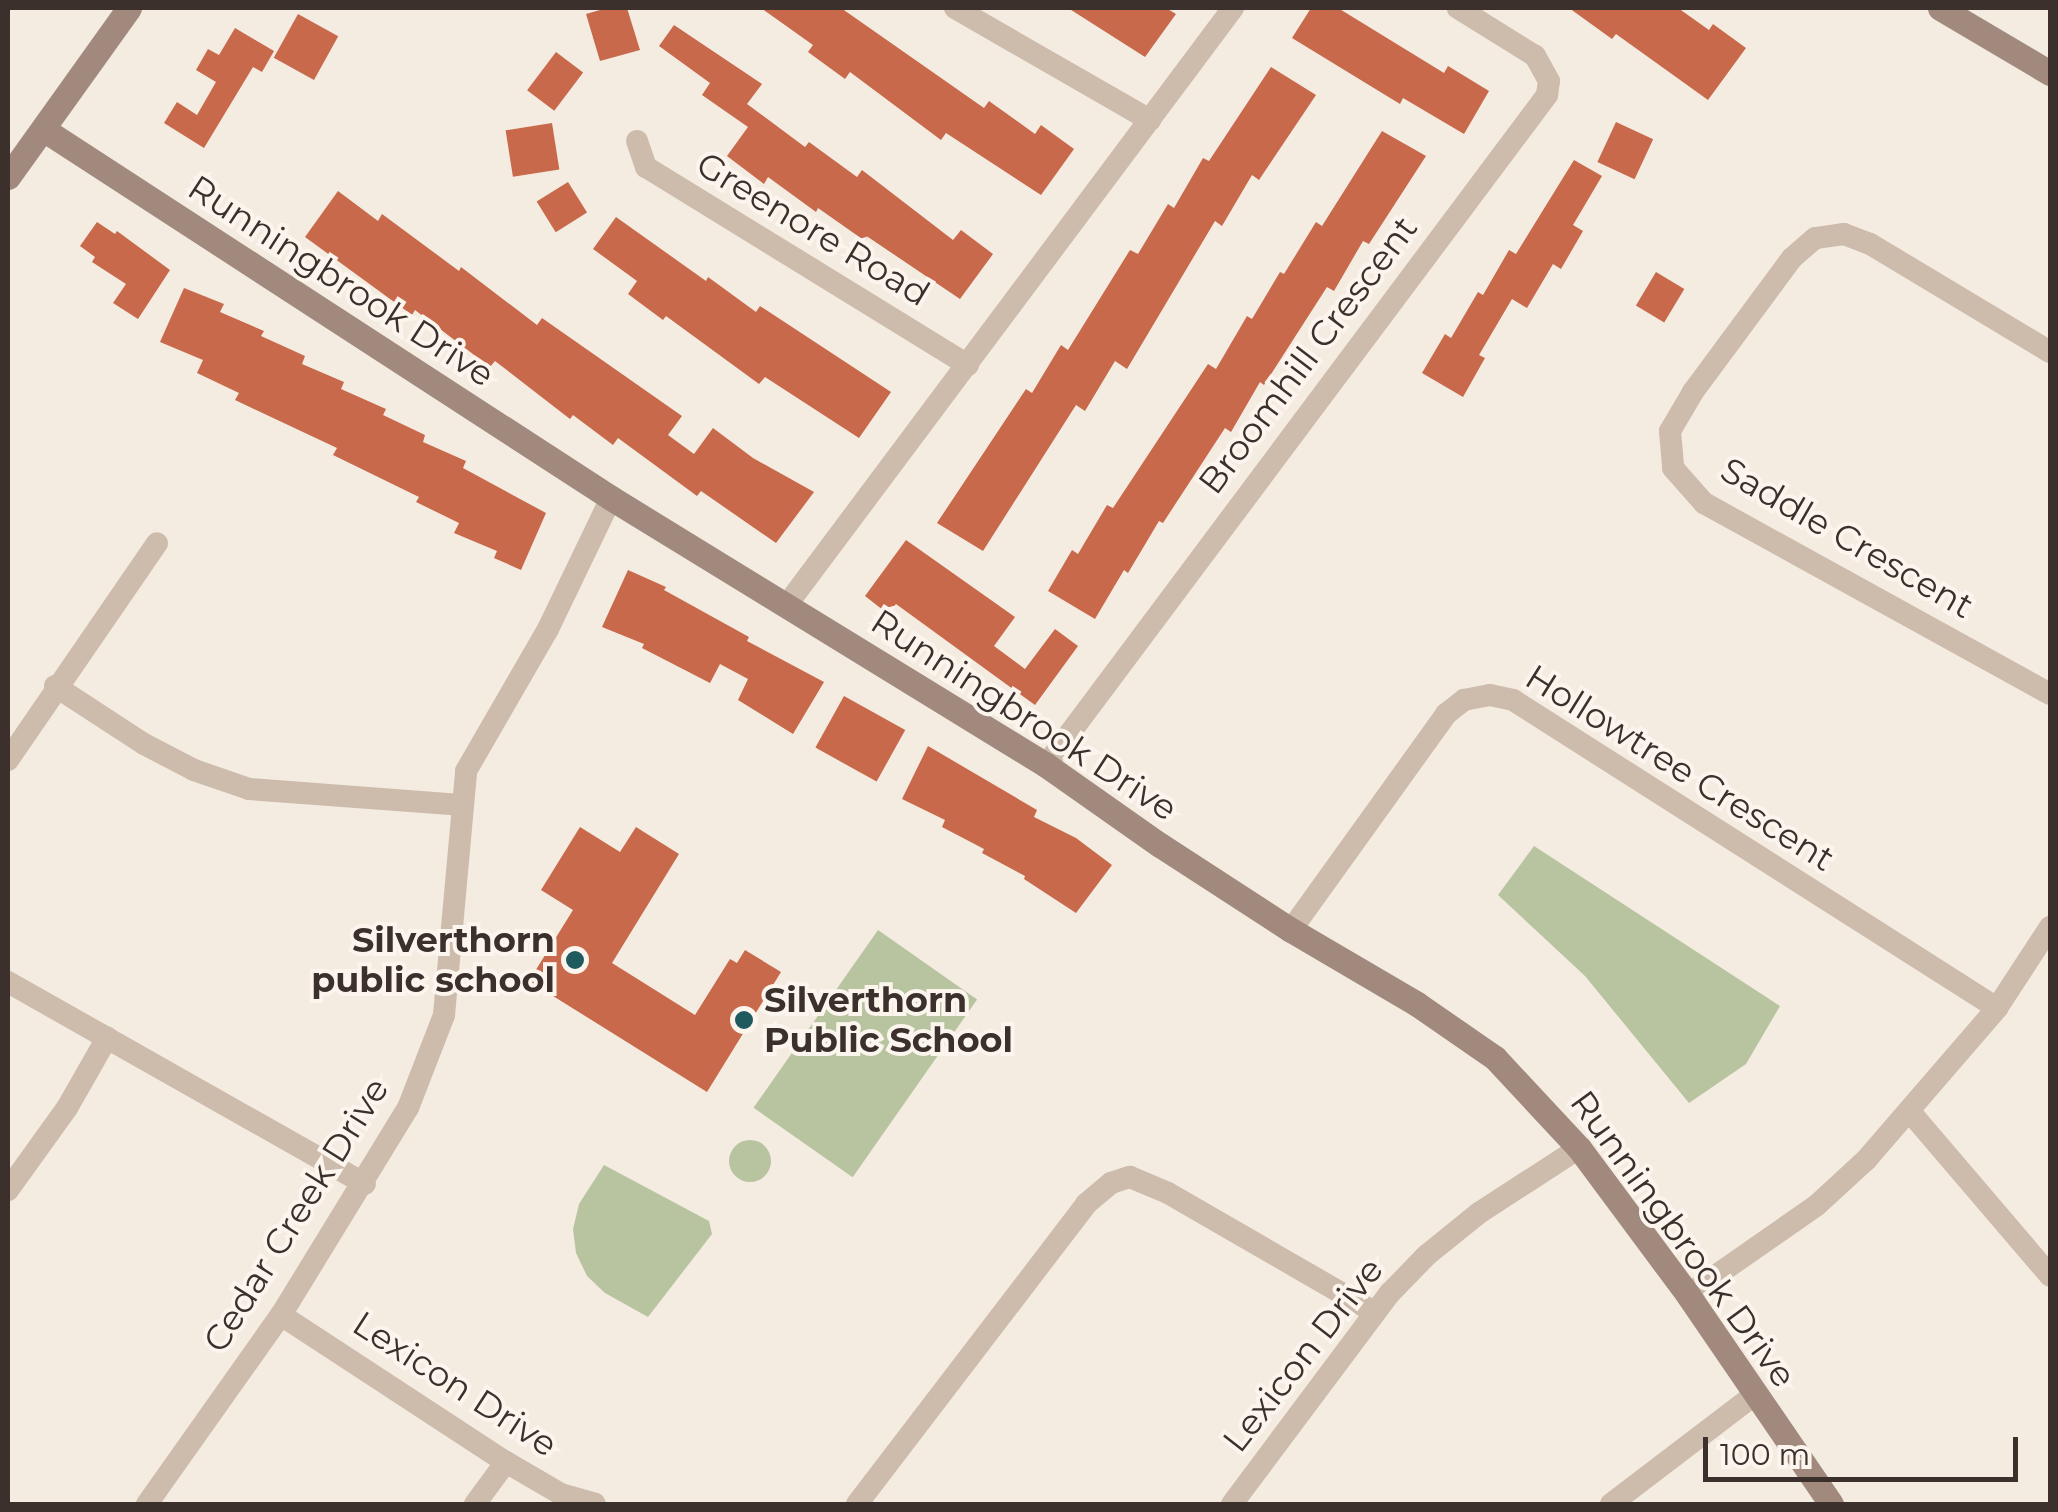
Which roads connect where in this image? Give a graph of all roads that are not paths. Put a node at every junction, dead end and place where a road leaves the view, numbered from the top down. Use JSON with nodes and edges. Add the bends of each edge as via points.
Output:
{"nodes":[{"id":1,"x":130,"y":8,"type":"edge"},
{"id":2,"x":955,"y":8,"type":"edge"},
{"id":3,"x":1233,"y":8,"type":"edge"},
{"id":4,"x":1458,"y":8,"type":"edge"},
{"id":5,"x":1940,"y":8,"type":"edge"},
{"id":6,"x":2050,"y":73,"type":"edge"},
{"id":7,"x":1150,"y":120,"type":"junction"},
{"id":8,"x":44,"y":129,"type":"junction"},
{"id":9,"x":637,"y":141,"type":"dead end"},
{"id":10,"x":8,"y":177,"type":"edge"},
{"id":11,"x":2050,"y":352,"type":"edge"},
{"id":12,"x":968,"y":365,"type":"junction"},
{"id":13,"x":611,"y":498,"type":"junction"},
{"id":14,"x":157,"y":543,"type":"dead end"},
{"id":15,"x":786,"y":606,"type":"junction"},
{"id":16,"x":55,"y":686,"type":"junction"},
{"id":17,"x":2050,"y":694,"type":"edge"},
{"id":18,"x":8,"y":760,"type":"edge"},
{"id":19,"x":1046,"y":765,"type":"junction"},
{"id":20,"x":460,"y":805,"type":"junction"},
{"id":21,"x":2050,"y":927,"type":"edge"},
{"id":22,"x":1291,"y":930,"type":"junction"},
{"id":23,"x":8,"y":982,"type":"edge"},
{"id":24,"x":1997,"y":1008,"type":"junction"},
{"id":25,"x":107,"y":1038,"type":"junction"},
{"id":26,"x":1911,"y":1113,"type":"junction"},
{"id":27,"x":1580,"y":1148,"type":"junction"},
{"id":28,"x":365,"y":1184,"type":"junction"},
{"id":29,"x":8,"y":1190,"type":"edge"},
{"id":30,"x":2050,"y":1276,"type":"edge"},
{"id":31,"x":1688,"y":1294,"type":"junction"},
{"id":32,"x":1374,"y":1312,"type":"junction"},
{"id":33,"x":281,"y":1315,"type":"junction"},
{"id":34,"x":1754,"y":1395,"type":"junction"},
{"id":35,"x":506,"y":1462,"type":"junction"},
{"id":36,"x":147,"y":1504,"type":"edge"},
{"id":37,"x":475,"y":1504,"type":"edge"},
{"id":38,"x":594,"y":1504,"type":"edge"},
{"id":39,"x":858,"y":1504,"type":"edge"},
{"id":40,"x":1232,"y":1504,"type":"edge"},
{"id":41,"x":1610,"y":1504,"type":"edge"},
{"id":42,"x":1831,"y":1504,"type":"edge"}],
"edges":[{"from":1,"to":8,"type":"street"},
{"from":2,"to":7,"type":"street"},
{"from":3,"to":7,"type":"street"},
{"from":4,"to":19,"type":"street","name":"Broomhill Crescent","via":[[1535,56],[1550,81],[1547,94]]},
{"from":5,"to":6,"type":"street"},
{"from":7,"to":12,"type":"street"},
{"from":8,"to":10,"type":"street"},
{"from":8,"to":13,"type":"street","name":"Runningbrook Drive"},
{"from":9,"to":12,"type":"street","name":"Greenore Road","via":[[646,168]]},
{"from":11,"to":17,"type":"street","name":"Saddle Crescent","via":[[1870,244],[1844,234],[1815,238],[1792,258],[1670,431],[1673,468],[1704,503]]},
{"from":12,"to":15,"type":"street"},
{"from":13,"to":15,"type":"street","name":"Runningbrook Drive"},
{"from":13,"to":20,"type":"street","name":"Cedar Creek Drive","via":[[548,629],[466,771]]},
{"from":14,"to":16,"type":"street"},
{"from":15,"to":19,"type":"street","name":"Runningbrook Drive"},
{"from":16,"to":18,"type":"street"},
{"from":16,"to":20,"type":"street","via":[[144,744],[250,789]]},
{"from":19,"to":22,"type":"street","name":"Runningbrook Drive"},
{"from":20,"to":28,"type":"street","name":"Cedar Creek Drive","via":[[442,1032]]},
{"from":21,"to":24,"type":"street"},
{"from":22,"to":24,"type":"street","name":"Hollowtree Crescent","via":[[1446,714],[1464,700],[1490,695],[1514,700]]},
{"from":22,"to":27,"type":"street","name":"Runningbrook Drive","via":[[1418,1004],[1494,1058]]},
{"from":23,"to":25,"type":"street"},
{"from":24,"to":26,"type":"street"},
{"from":25,"to":28,"type":"street"},
{"from":25,"to":29,"type":"street"},
{"from":26,"to":30,"type":"street"},
{"from":26,"to":31,"type":"street","via":[[1817,1205]]},
{"from":27,"to":31,"type":"street","name":"Runningbrook Drive"},
{"from":27,"to":32,"type":"street","name":"Lexicon Drive","via":[[1453,1234]]},
{"from":28,"to":33,"type":"street","name":"Cedar Creek Drive"},
{"from":31,"to":34,"type":"street","name":"Runningbrook Drive"},
{"from":32,"to":39,"type":"street","via":[[1168,1192],[1130,1178],[1111,1183],[1086,1204]]},
{"from":32,"to":40,"type":"street","name":"Lexicon Drive"},
{"from":33,"to":35,"type":"street","name":"Lexicon Drive"},
{"from":33,"to":36,"type":"street","name":"Cedar Creek Drive"},
{"from":34,"to":41,"type":"street"},
{"from":34,"to":42,"type":"street","name":"Runningbrook Drive"},
{"from":35,"to":37,"type":"street"},
{"from":35,"to":38,"type":"street","name":"Lexicon Drive","via":[[561,1494]]}]}
